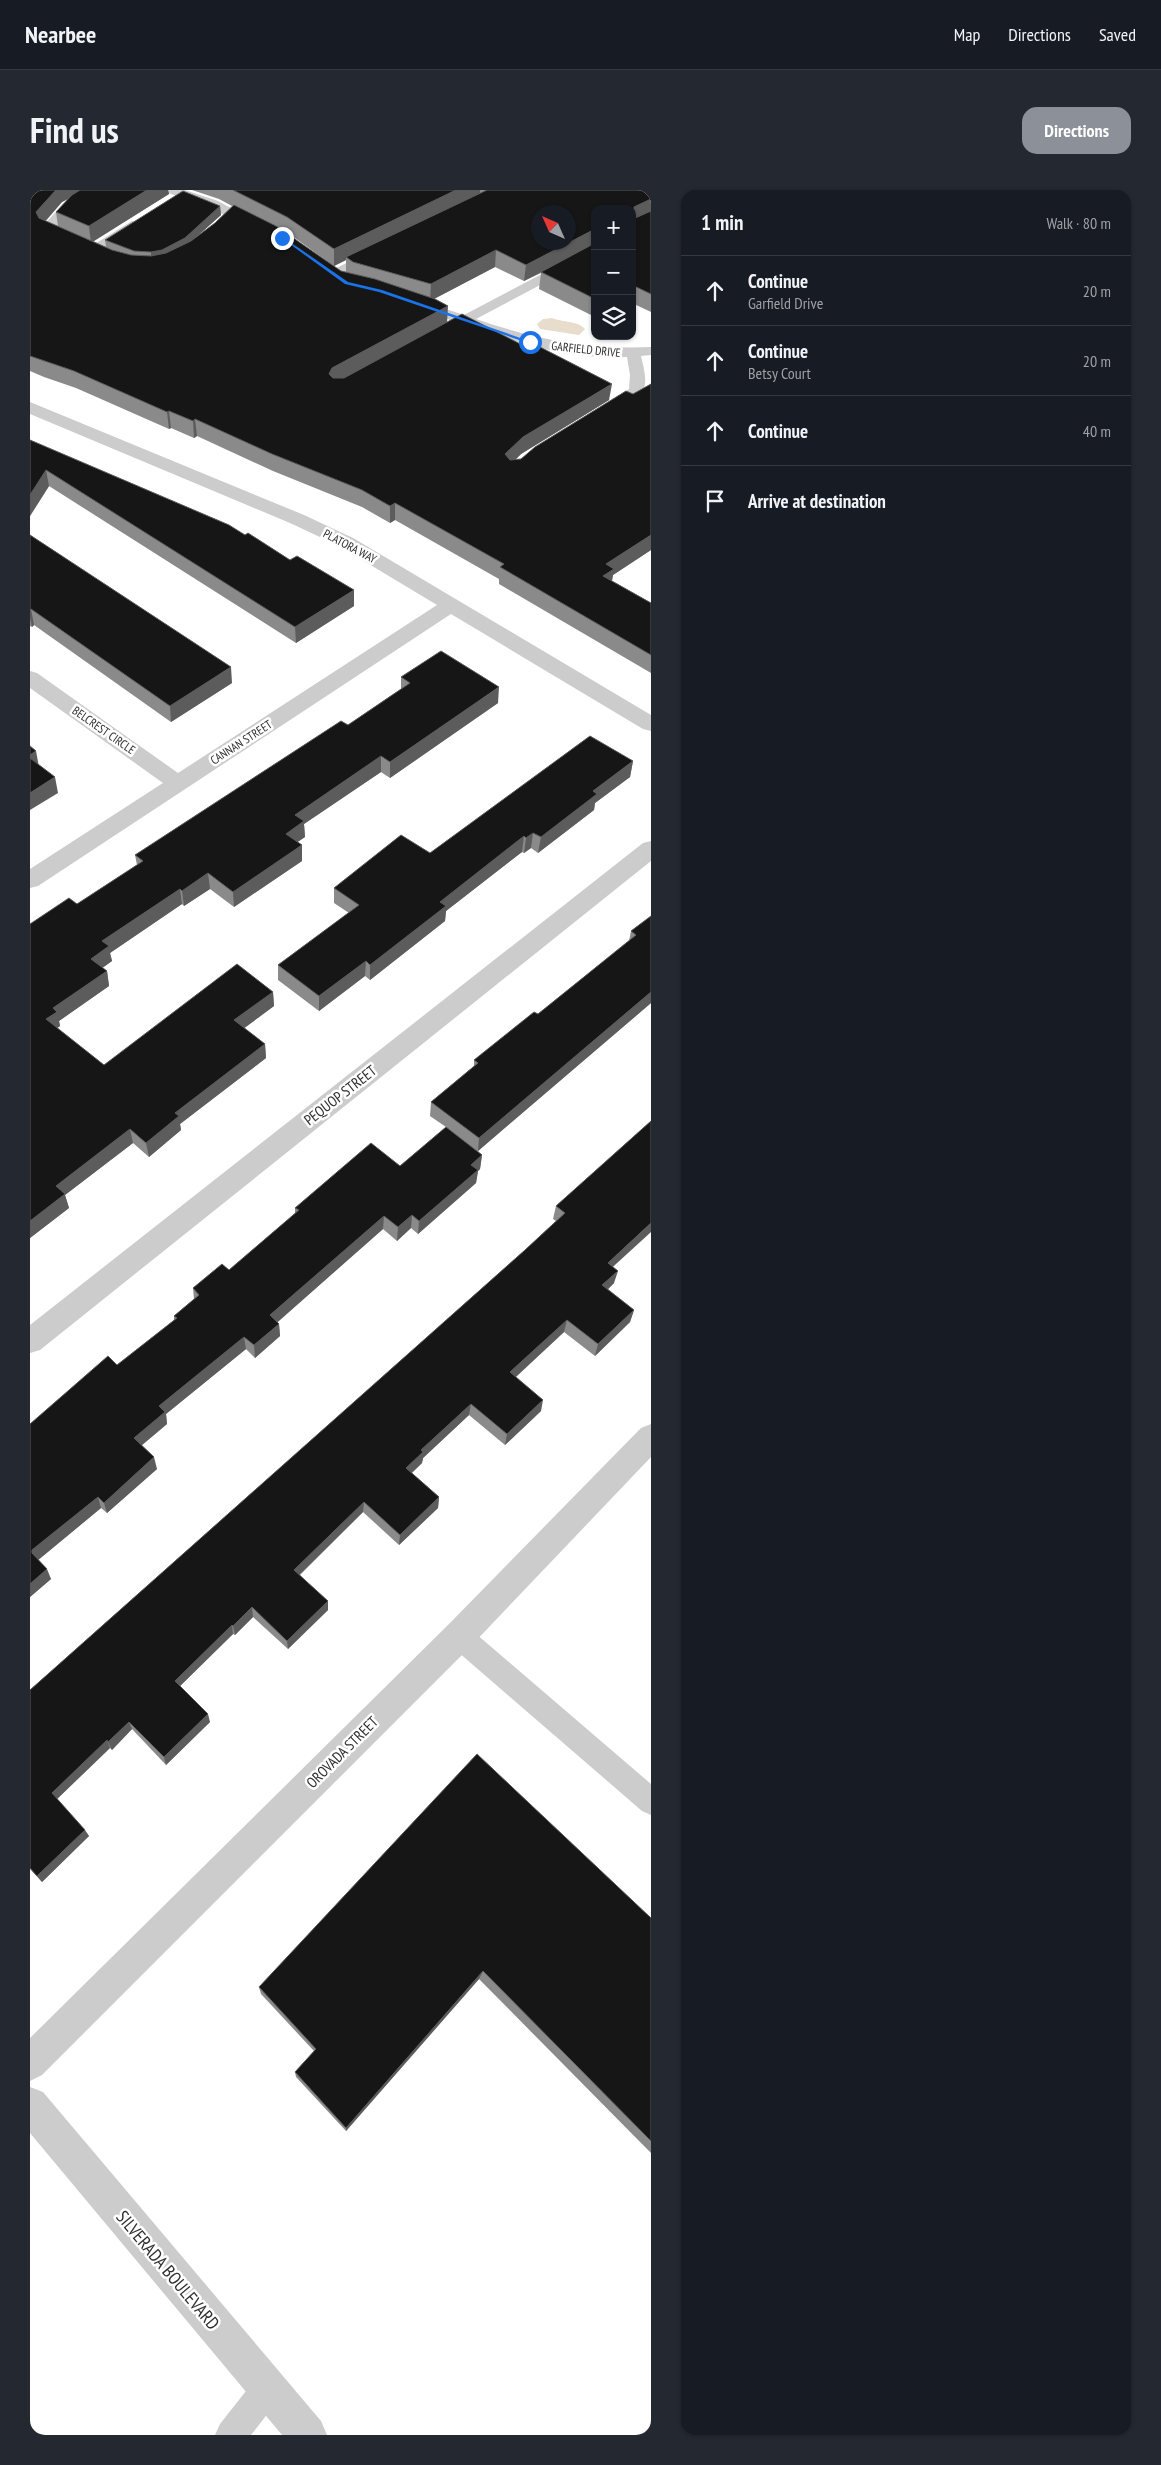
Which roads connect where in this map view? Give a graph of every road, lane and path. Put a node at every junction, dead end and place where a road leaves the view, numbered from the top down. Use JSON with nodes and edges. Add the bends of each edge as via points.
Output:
{"nodes":[{"id":1,"x":98,"y":190,"type":"edge"},
{"id":2,"x":177,"y":192,"type":"edge"},
{"id":3,"x":166,"y":204,"type":"edge"},
{"id":4,"x":141,"y":219,"type":"edge"},
{"id":5,"x":265,"y":230,"type":"edge"},
{"id":6,"x":383,"y":249,"type":"edge"},
{"id":7,"x":92,"y":250,"type":"junction"},
{"id":8,"x":591,"y":252,"type":"edge"},
{"id":9,"x":107,"y":256,"type":"edge"},
{"id":10,"x":317,"y":263,"type":"edge"},
{"id":11,"x":331,"y":274,"type":"junction"},
{"id":12,"x":347,"y":283,"type":"edge"},
{"id":13,"x":409,"y":300,"type":"edge"},
{"id":14,"x":465,"y":320,"type":"junction"},
{"id":15,"x":448,"y":329,"type":"edge"},
{"id":16,"x":651,"y":351,"type":"edge"},
{"id":17,"x":633,"y":353,"type":"junction"},
{"id":18,"x":30,"y":407,"type":"edge"},
{"id":19,"x":594,"y":419,"type":"edge"},
{"id":20,"x":452,"y":604,"type":"junction"},
{"id":21,"x":30,"y":678,"type":"edge"},
{"id":22,"x":651,"y":724,"type":"edge"},
{"id":23,"x":178,"y":783,"type":"junction"},
{"id":24,"x":651,"y":849,"type":"edge"},
{"id":25,"x":30,"y":880,"type":"edge"},
{"id":26,"x":30,"y":1340,"type":"edge"},
{"id":27,"x":651,"y":1438,"type":"edge"},
{"id":28,"x":459,"y":1636,"type":"junction"},
{"id":29,"x":651,"y":1802,"type":"edge"},
{"id":30,"x":30,"y":2063,"type":"edge"},
{"id":31,"x":30,"y":2105,"type":"edge"},
{"id":32,"x":268,"y":2388,"type":"junction"},
{"id":33,"x":230,"y":2435,"type":"edge"},
{"id":34,"x":307,"y":2435,"type":"edge"}],
"edges":[{"from":1,"to":7,"type":"lane","via":[[68,207],[47,230]]},
{"from":2,"to":3,"type":"lane"},
{"from":2,"to":5,"type":"lane","via":[[228,217]]},
{"from":4,"to":7,"type":"lane"},
{"from":6,"to":11,"type":"lane"},
{"from":7,"to":9,"type":"lane"},
{"from":8,"to":14,"type":"lane"},
{"from":10,"to":11,"type":"lane"},
{"from":11,"to":12,"type":"lane"},
{"from":13,"to":14,"type":"lane","name":"GARFIELD DRIVE"},
{"from":14,"to":15,"type":"lane"},
{"from":14,"to":17,"type":"lane","name":"GARFIELD DRIVE","via":[[530,342],[566,349]]},
{"from":16,"to":17,"type":"lane","name":"GARFIELD DRIVE"},
{"from":17,"to":19,"type":"lane","via":[[640,382],[636,392]]},
{"from":18,"to":20,"type":"street","name":"PLATORA WAY","via":[[297,519],[346,542]]},
{"from":20,"to":22,"type":"street","name":"PLATORA WAY"},
{"from":20,"to":23,"type":"street","name":"CANNAN STREET"},
{"from":21,"to":23,"type":"street","name":"BELCREST CIRCLE"},
{"from":23,"to":25,"type":"street","name":"CANNAN STREET"},
{"from":24,"to":26,"type":"street","name":"PEQUOP STREET"},
{"from":27,"to":28,"type":"street","name":"OROVADA STREET"},
{"from":28,"to":29,"type":"lane"},
{"from":28,"to":30,"type":"street","name":"OROVADA STREET"},
{"from":31,"to":32,"type":"street","name":"SILVERADA BOULEVARD"},
{"from":32,"to":33,"type":"lane"},
{"from":32,"to":34,"type":"street","name":"SILVERADA BOULEVARD"}]}
